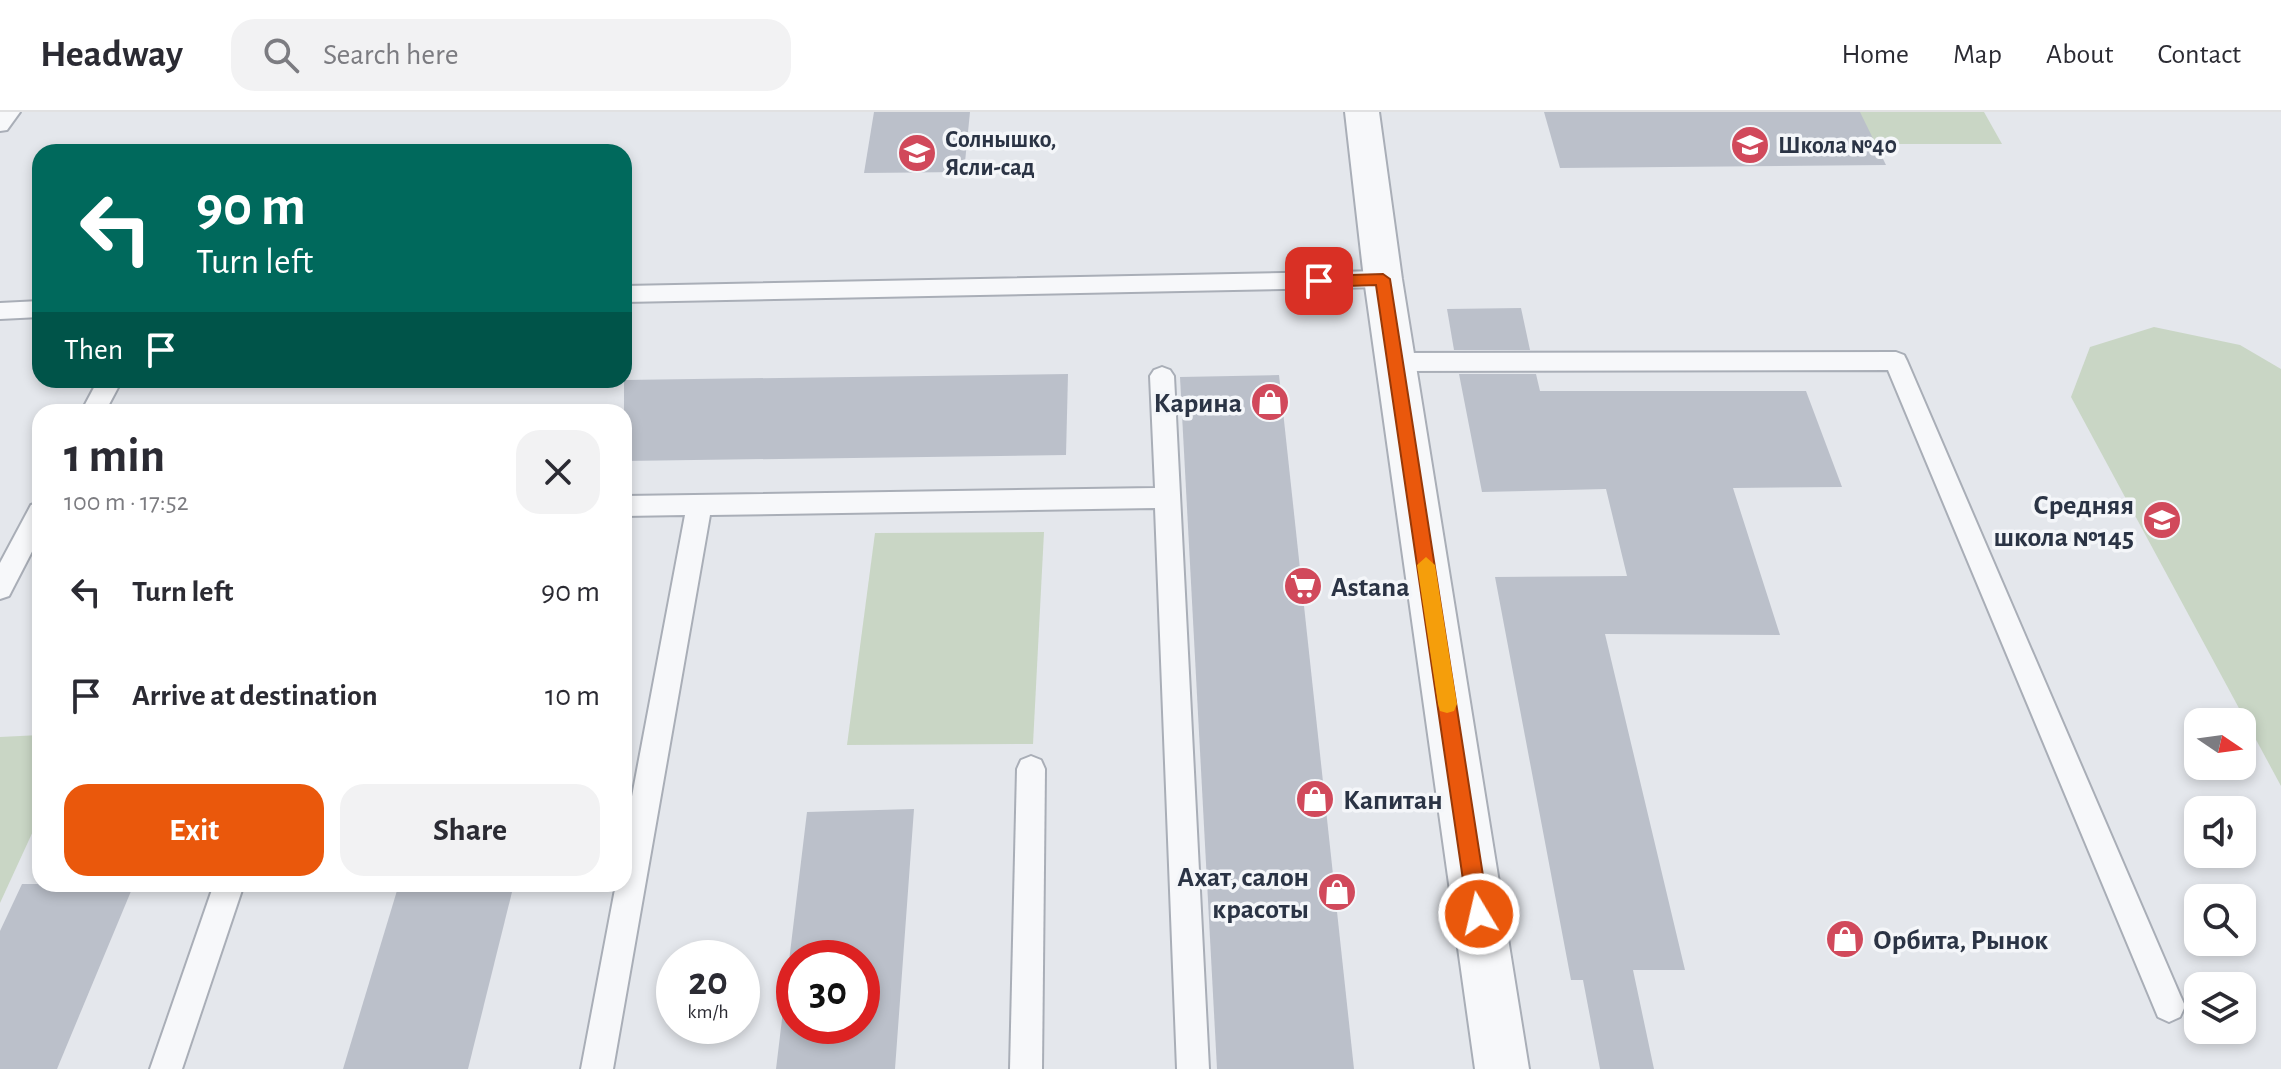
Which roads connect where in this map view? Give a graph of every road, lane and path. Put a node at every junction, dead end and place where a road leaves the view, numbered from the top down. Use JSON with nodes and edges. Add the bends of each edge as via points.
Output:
{"nodes":[{"id":1,"x":10,"y":112,"type":"edge"},
{"id":2,"x":1362,"y":112,"type":"edge"},
{"id":3,"x":0,"y":125,"type":"edge"},
{"id":4,"x":1383,"y":279,"type":"junction"},
{"id":5,"x":632,"y":294,"type":"edge"},
{"id":6,"x":32,"y":309,"type":"edge"},
{"id":7,"x":0,"y":311,"type":"edge"},
{"id":8,"x":1395,"y":362,"type":"junction"},
{"id":9,"x":1162,"y":376,"type":"dead end"},
{"id":10,"x":1166,"y":498,"type":"junction"},
{"id":11,"x":632,"y":506,"type":"edge"},
{"id":12,"x":699,"y":506,"type":"junction"},
{"id":13,"x":32,"y":527,"type":"edge"},
{"id":14,"x":0,"y":588,"type":"edge"},
{"id":15,"x":1031,"y":769,"type":"dead end"},
{"id":16,"x":632,"y":876,"type":"edge"},
{"id":17,"x":226,"y":892,"type":"edge"},
{"id":18,"x":629,"y":892,"type":"edge"},
{"id":19,"x":2169,"y":1006,"type":"dead end"},
{"id":20,"x":166,"y":1069,"type":"edge"},
{"id":21,"x":597,"y":1069,"type":"edge"},
{"id":22,"x":1026,"y":1069,"type":"edge"},
{"id":23,"x":1193,"y":1069,"type":"edge"},
{"id":24,"x":1502,"y":1069,"type":"edge"}],
"edges":[{"from":1,"to":3,"type":"lane"},
{"from":2,"to":4,"type":"street"},
{"from":4,"to":5,"type":"lane"},
{"from":4,"to":8,"type":"street"},
{"from":6,"to":7,"type":"lane"},
{"from":8,"to":19,"type":"lane","via":[[1896,361]]},
{"from":8,"to":24,"type":"street"},
{"from":9,"to":10,"type":"lane"},
{"from":10,"to":12,"type":"lane"},
{"from":10,"to":23,"type":"lane"},
{"from":11,"to":12,"type":"lane"},
{"from":12,"to":16,"type":"lane"},
{"from":13,"to":14,"type":"lane"},
{"from":15,"to":22,"type":"lane"},
{"from":17,"to":20,"type":"lane"},
{"from":18,"to":21,"type":"lane"}]}
